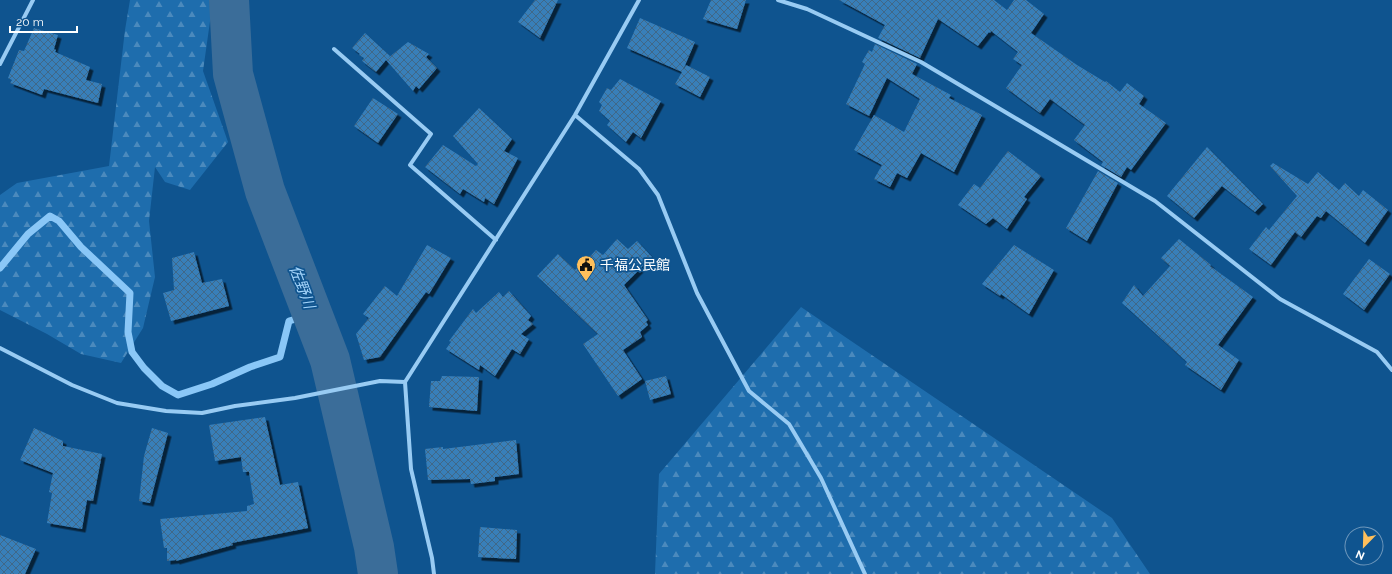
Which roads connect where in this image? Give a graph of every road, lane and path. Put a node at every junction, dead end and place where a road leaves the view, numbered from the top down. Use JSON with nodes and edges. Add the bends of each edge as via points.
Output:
{"nodes":[{"id":1,"x":33,"y":0,"type":"edge"},
{"id":2,"x":639,"y":0,"type":"edge"},
{"id":3,"x":778,"y":0,"type":"edge"},
{"id":4,"x":334,"y":49,"type":"dead end"},
{"id":5,"x":0,"y":64,"type":"edge"},
{"id":6,"x":575,"y":115,"type":"junction"},
{"id":7,"x":496,"y":240,"type":"junction"},
{"id":8,"x":0,"y":348,"type":"edge"},
{"id":9,"x":1392,"y":370,"type":"edge"},
{"id":10,"x":405,"y":382,"type":"junction"},
{"id":11,"x":434,"y":574,"type":"edge"},
{"id":12,"x":864,"y":574,"type":"edge"}],
"edges":[{"from":1,"to":5,"type":"street"},
{"from":2,"to":6,"type":"street"},
{"from":3,"to":9,"type":"street","via":[[808,9],[921,62],[1155,201],[1280,299],[1377,352]]},
{"from":4,"to":7,"type":"street","via":[[431,134],[410,165]]},
{"from":6,"to":7,"type":"street"},
{"from":6,"to":12,"type":"street","via":[[639,170],[658,195],[697,293],[749,391],[789,424],[821,478]]},
{"from":7,"to":10,"type":"street"},
{"from":8,"to":10,"type":"street","via":[[72,385],[117,402],[166,411],[202,413],[380,381]]},
{"from":10,"to":11,"type":"street","via":[[411,469]]}]}
